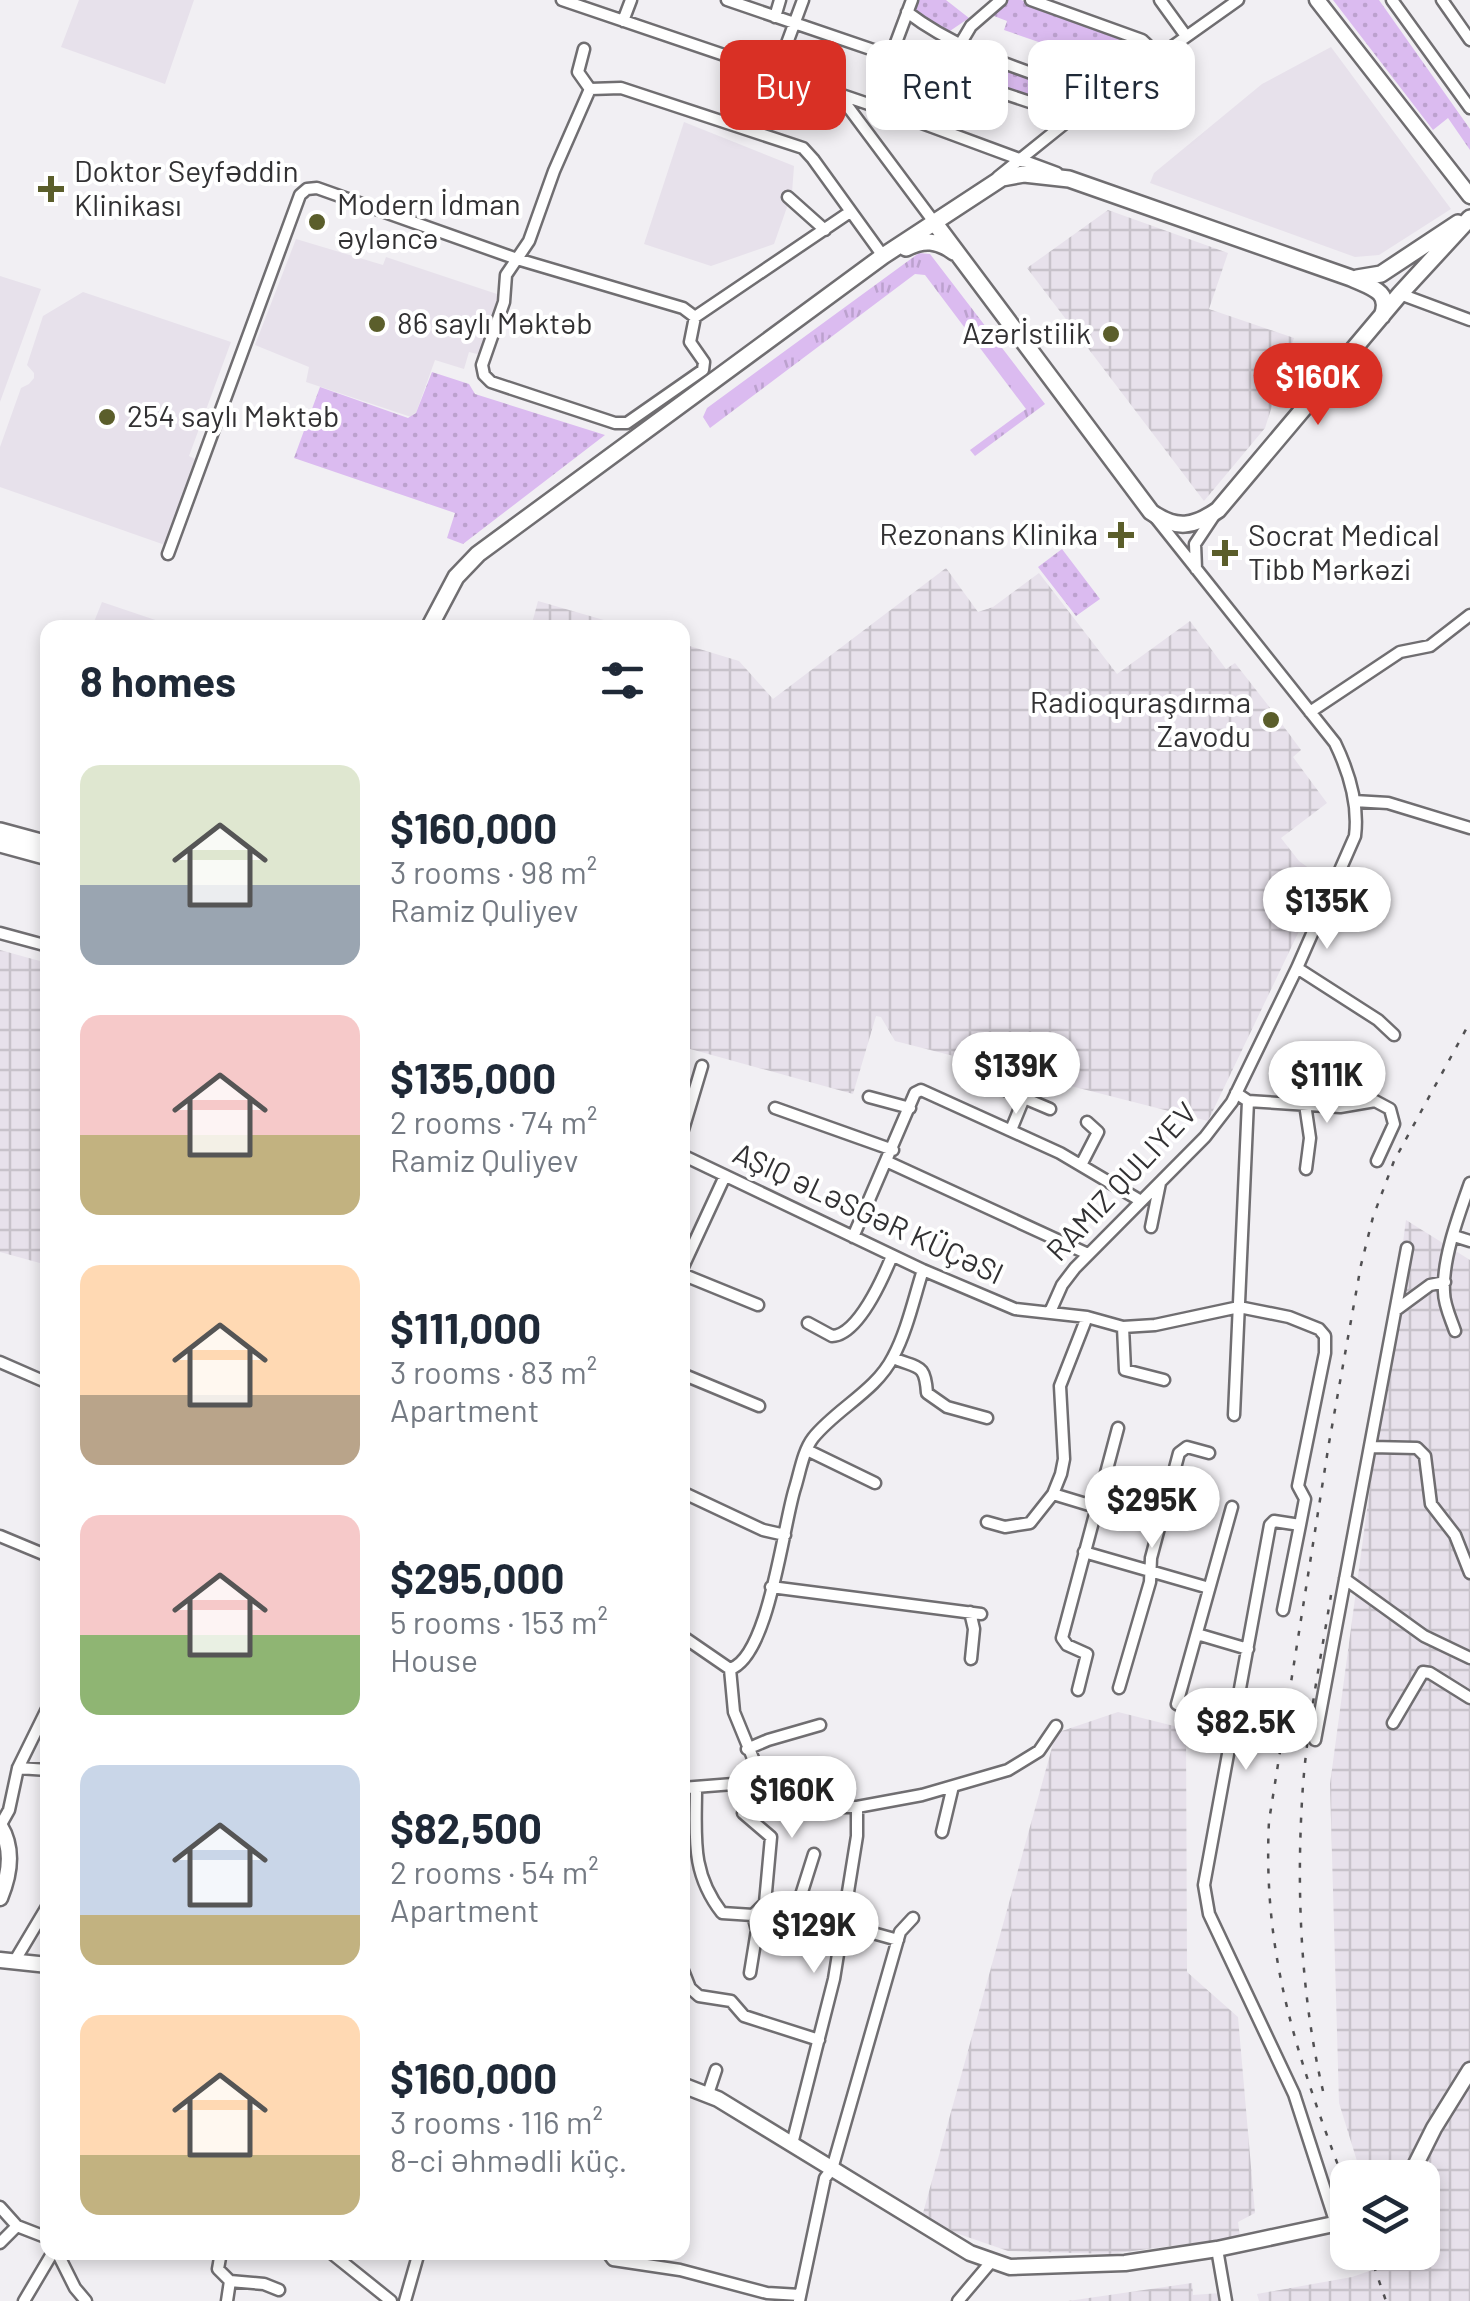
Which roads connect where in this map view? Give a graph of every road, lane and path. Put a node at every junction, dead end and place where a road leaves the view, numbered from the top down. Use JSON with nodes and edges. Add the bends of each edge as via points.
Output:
{"nodes":[{"id":1,"x":562,"y":0,"type":"edge"},
{"id":2,"x":631,"y":0,"type":"edge"},
{"id":3,"x":727,"y":0,"type":"edge"},
{"id":4,"x":780,"y":0,"type":"edge"},
{"id":5,"x":803,"y":0,"type":"edge"},
{"id":6,"x":912,"y":0,"type":"edge"},
{"id":7,"x":1001,"y":0,"type":"edge"},
{"id":8,"x":1031,"y":0,"type":"edge"},
{"id":9,"x":1160,"y":0,"type":"edge"},
{"id":10,"x":1238,"y":0,"type":"edge"},
{"id":11,"x":1317,"y":0,"type":"edge"},
{"id":12,"x":1392,"y":0,"type":"edge"},
{"id":13,"x":1442,"y":0,"type":"edge"},
{"id":14,"x":908,"y":12,"type":"junction"},
{"id":15,"x":775,"y":18,"type":"junction"},
{"id":16,"x":623,"y":21,"type":"junction"},
{"id":17,"x":793,"y":24,"type":"junction"},
{"id":18,"x":1186,"y":36,"type":"junction"},
{"id":19,"x":787,"y":40,"type":"edge"},
{"id":20,"x":897,"y":40,"type":"edge"},
{"id":21,"x":949,"y":40,"type":"edge"},
{"id":22,"x":963,"y":40,"type":"edge"},
{"id":23,"x":1142,"y":40,"type":"edge"},
{"id":24,"x":1181,"y":40,"type":"edge"},
{"id":25,"x":1470,"y":40,"type":"edge"},
{"id":26,"x":866,"y":48,"type":"edge"},
{"id":27,"x":584,"y":49,"type":"dead end"},
{"id":28,"x":720,"y":54,"type":"edge"},
{"id":29,"x":1470,"y":84,"type":"edge"},
{"id":30,"x":590,"y":89,"type":"junction"},
{"id":31,"x":1458,"y":93,"type":"junction"},
{"id":32,"x":846,"y":105,"type":"edge"},
{"id":33,"x":1470,"y":108,"type":"edge"},
{"id":34,"x":871,"y":130,"type":"edge"},
{"id":35,"x":942,"y":130,"type":"edge"},
{"id":36,"x":1055,"y":130,"type":"edge"},
{"id":37,"x":870,"y":138,"type":"junction"},
{"id":38,"x":1020,"y":158,"type":"junction"},
{"id":39,"x":1081,"y":182,"type":"junction"},
{"id":40,"x":991,"y":183,"type":"junction"},
{"id":41,"x":1470,"y":196,"type":"edge"},
{"id":42,"x":788,"y":198,"type":"dead end"},
{"id":43,"x":850,"y":212,"type":"junction"},
{"id":44,"x":1470,"y":217,"type":"edge"},
{"id":45,"x":934,"y":222,"type":"junction"},
{"id":46,"x":825,"y":230,"type":"junction"},
{"id":47,"x":883,"y":256,"type":"junction"},
{"id":48,"x":960,"y":256,"type":"junction"},
{"id":49,"x":516,"y":259,"type":"junction"},
{"id":50,"x":1351,"y":278,"type":"junction"},
{"id":51,"x":1400,"y":294,"type":"junction"},
{"id":52,"x":695,"y":316,"type":"junction"},
{"id":53,"x":1382,"y":316,"type":"junction"},
{"id":54,"x":1470,"y":320,"type":"edge"},
{"id":55,"x":692,"y":386,"type":"junction"},
{"id":56,"x":1218,"y":510,"type":"junction"},
{"id":57,"x":1151,"y":512,"type":"junction"},
{"id":58,"x":168,"y":554,"type":"dead end"},
{"id":59,"x":469,"y":566,"type":"junction"},
{"id":60,"x":1196,"y":570,"type":"junction"},
{"id":61,"x":1470,"y":615,"type":"edge"},
{"id":62,"x":437,"y":620,"type":"edge"},
{"id":63,"x":1310,"y":712,"type":"junction"},
{"id":64,"x":1354,"y":801,"type":"junction"},
{"id":65,"x":1470,"y":828,"type":"edge"},
{"id":66,"x":0,"y":831,"type":"edge"},
{"id":67,"x":40,"y":842,"type":"edge"},
{"id":68,"x":0,"y":844,"type":"edge"},
{"id":69,"x":40,"y":855,"type":"edge"},
{"id":70,"x":0,"y":933,"type":"edge"},
{"id":71,"x":40,"y":944,"type":"edge"},
{"id":72,"x":1297,"y":968,"type":"junction"},
{"id":73,"x":1394,"y":1035,"type":"dead end"},
{"id":74,"x":702,"y":1066,"type":"dead end"},
{"id":75,"x":998,"y":1087,"type":"dead end"},
{"id":76,"x":1236,"y":1093,"type":"junction"},
{"id":77,"x":869,"y":1097,"type":"dead end"},
{"id":78,"x":1024,"y":1098,"type":"junction"},
{"id":79,"x":1248,"y":1100,"type":"junction"},
{"id":80,"x":1305,"y":1104,"type":"junction"},
{"id":81,"x":690,"y":1106,"type":"edge"},
{"id":82,"x":775,"y":1108,"type":"dead end"},
{"id":83,"x":910,"y":1108,"type":"junction"},
{"id":84,"x":1050,"y":1109,"type":"dead end"},
{"id":85,"x":1087,"y":1122,"type":"dead end"},
{"id":86,"x":1010,"y":1130,"type":"junction"},
{"id":87,"x":890,"y":1156,"type":"junction"},
{"id":88,"x":690,"y":1159,"type":"edge"},
{"id":89,"x":1377,"y":1161,"type":"dead end"},
{"id":90,"x":1082,"y":1165,"type":"junction"},
{"id":91,"x":1306,"y":1169,"type":"dead end"},
{"id":92,"x":725,"y":1176,"type":"junction"},
{"id":93,"x":1160,"y":1182,"type":"junction"},
{"id":94,"x":1470,"y":1183,"type":"edge"},
{"id":95,"x":1142,"y":1201,"type":"junction"},
{"id":96,"x":1151,"y":1228,"type":"dead end"},
{"id":97,"x":1454,"y":1236,"type":"junction"},
{"id":98,"x":853,"y":1237,"type":"junction"},
{"id":99,"x":1470,"y":1241,"type":"edge"},
{"id":100,"x":1407,"y":1248,"type":"dead end"},
{"id":101,"x":690,"y":1254,"type":"edge"},
{"id":102,"x":1088,"y":1254,"type":"junction"},
{"id":103,"x":892,"y":1256,"type":"junction"},
{"id":104,"x":923,"y":1270,"type":"junction"},
{"id":105,"x":690,"y":1275,"type":"edge"},
{"id":106,"x":1444,"y":1282,"type":"junction"},
{"id":107,"x":758,"y":1305,"type":"dead end"},
{"id":108,"x":1239,"y":1308,"type":"junction"},
{"id":109,"x":1396,"y":1310,"type":"junction"},
{"id":110,"x":1050,"y":1312,"type":"junction"},
{"id":111,"x":1087,"y":1317,"type":"junction"},
{"id":112,"x":808,"y":1323,"type":"dead end"},
{"id":113,"x":1124,"y":1327,"type":"junction"},
{"id":114,"x":1454,"y":1331,"type":"dead end"},
{"id":115,"x":893,"y":1358,"type":"junction"},
{"id":116,"x":0,"y":1362,"type":"edge"},
{"id":117,"x":690,"y":1377,"type":"edge"},
{"id":118,"x":40,"y":1380,"type":"edge"},
{"id":119,"x":1164,"y":1380,"type":"dead end"},
{"id":120,"x":759,"y":1406,"type":"dead end"},
{"id":121,"x":1234,"y":1415,"type":"dead end"},
{"id":122,"x":987,"y":1418,"type":"dead end"},
{"id":123,"x":1118,"y":1428,"type":"dead end"},
{"id":124,"x":1370,"y":1447,"type":"junction"},
{"id":125,"x":807,"y":1450,"type":"junction"},
{"id":126,"x":1209,"y":1453,"type":"dead end"},
{"id":127,"x":874,"y":1483,"type":"dead end"},
{"id":128,"x":1053,"y":1494,"type":"junction"},
{"id":129,"x":690,"y":1496,"type":"edge"},
{"id":130,"x":1096,"y":1507,"type":"junction"},
{"id":131,"x":1232,"y":1507,"type":"dead end"},
{"id":132,"x":987,"y":1522,"type":"dead end"},
{"id":133,"x":1300,"y":1525,"type":"junction"},
{"id":134,"x":785,"y":1534,"type":"junction"},
{"id":135,"x":0,"y":1536,"type":"edge"},
{"id":136,"x":1084,"y":1552,"type":"junction"},
{"id":137,"x":40,"y":1553,"type":"edge"},
{"id":138,"x":1150,"y":1571,"type":"junction"},
{"id":139,"x":1470,"y":1573,"type":"edge"},
{"id":140,"x":1345,"y":1579,"type":"junction"},
{"id":141,"x":771,"y":1587,"type":"junction"},
{"id":142,"x":1209,"y":1588,"type":"junction"},
{"id":143,"x":1283,"y":1610,"type":"dead end"},
{"id":144,"x":1196,"y":1634,"type":"junction"},
{"id":145,"x":690,"y":1642,"type":"edge"},
{"id":146,"x":1248,"y":1648,"type":"junction"},
{"id":147,"x":1470,"y":1658,"type":"edge"},
{"id":148,"x":971,"y":1659,"type":"dead end"},
{"id":149,"x":730,"y":1669,"type":"junction"},
{"id":150,"x":1120,"y":1688,"type":"dead end"},
{"id":151,"x":1078,"y":1690,"type":"dead end"},
{"id":152,"x":1470,"y":1698,"type":"edge"},
{"id":153,"x":1198,"y":1716,"type":"dead end"},
{"id":154,"x":1393,"y":1723,"type":"dead end"},
{"id":155,"x":40,"y":1724,"type":"edge"},
{"id":156,"x":820,"y":1725,"type":"dead end"},
{"id":157,"x":1056,"y":1726,"type":"dead end"},
{"id":158,"x":32,"y":1740,"type":"junction"},
{"id":159,"x":1315,"y":1740,"type":"dead end"},
{"id":160,"x":40,"y":1742,"type":"edge"},
{"id":161,"x":747,"y":1749,"type":"junction"},
{"id":162,"x":18,"y":1768,"type":"junction"},
{"id":163,"x":40,"y":1769,"type":"edge"},
{"id":164,"x":760,"y":1785,"type":"junction"},
{"id":165,"x":953,"y":1786,"type":"junction"},
{"id":166,"x":690,"y":1787,"type":"edge"},
{"id":167,"x":696,"y":1787,"type":"junction"},
{"id":168,"x":857,"y":1808,"type":"junction"},
{"id":169,"x":743,"y":1813,"type":"dead end"},
{"id":170,"x":0,"y":1826,"type":"edge"},
{"id":171,"x":942,"y":1832,"type":"dead end"},
{"id":172,"x":814,"y":1854,"type":"dead end"},
{"id":173,"x":0,"y":1898,"type":"edge"},
{"id":174,"x":765,"y":1903,"type":"junction"},
{"id":175,"x":796,"y":1911,"type":"junction"},
{"id":176,"x":40,"y":1915,"type":"edge"},
{"id":177,"x":753,"y":1916,"type":"junction"},
{"id":178,"x":913,"y":1918,"type":"dead end"},
{"id":179,"x":844,"y":1923,"type":"junction"},
{"id":180,"x":898,"y":1940,"type":"junction"},
{"id":181,"x":5,"y":1960,"type":"edge"},
{"id":182,"x":40,"y":1964,"type":"edge"},
{"id":183,"x":750,"y":1973,"type":"dead end"},
{"id":184,"x":690,"y":1988,"type":"edge"},
{"id":185,"x":818,"y":2040,"type":"junction"},
{"id":186,"x":716,"y":2070,"type":"dead end"},
{"id":187,"x":1470,"y":2070,"type":"edge"},
{"id":188,"x":690,"y":2087,"type":"edge"},
{"id":189,"x":708,"y":2094,"type":"junction"},
{"id":190,"x":792,"y":2144,"type":"junction"},
{"id":191,"x":1418,"y":2160,"type":"edge"},
{"id":192,"x":832,"y":2169,"type":"junction"},
{"id":193,"x":1330,"y":2190,"type":"edge"},
{"id":194,"x":0,"y":2207,"type":"edge"},
{"id":195,"x":1330,"y":2225,"type":"edge"},
{"id":196,"x":18,"y":2226,"type":"junction"},
{"id":197,"x":40,"y":2235,"type":"edge"},
{"id":198,"x":0,"y":2242,"type":"edge"},
{"id":199,"x":1217,"y":2250,"type":"junction"},
{"id":200,"x":50,"y":2260,"type":"edge"},
{"id":201,"x":59,"y":2260,"type":"edge"},
{"id":202,"x":220,"y":2260,"type":"edge"},
{"id":203,"x":340,"y":2260,"type":"edge"},
{"id":204,"x":417,"y":2260,"type":"edge"},
{"id":205,"x":613,"y":2260,"type":"edge"},
{"id":206,"x":991,"y":2262,"type":"junction"},
{"id":207,"x":230,"y":2281,"type":"junction"},
{"id":208,"x":279,"y":2290,"type":"dead end"},
{"id":209,"x":799,"y":2298,"type":"edge"},
{"id":210,"x":24,"y":2301,"type":"edge"},
{"id":211,"x":86,"y":2301,"type":"edge"},
{"id":212,"x":227,"y":2301,"type":"edge"},
{"id":213,"x":391,"y":2301,"type":"edge"},
{"id":214,"x":405,"y":2301,"type":"edge"},
{"id":215,"x":958,"y":2301,"type":"edge"},
{"id":216,"x":1226,"y":2301,"type":"edge"}],
"edges":[{"from":1,"to":16,"type":"street"},
{"from":2,"to":16,"type":"street"},
{"from":3,"to":15,"type":"street"},
{"from":4,"to":15,"type":"street"},
{"from":5,"to":17,"type":"street"},
{"from":6,"to":14,"type":"street"},
{"from":7,"to":22,"type":"street"},
{"from":8,"to":23,"type":"street"},
{"from":9,"to":18,"type":"street"},
{"from":10,"to":18,"type":"street"},
{"from":11,"to":41,"type":"street"},
{"from":12,"to":31,"type":"street"},
{"from":13,"to":25,"type":"street"},
{"from":14,"to":20,"type":"street"},
{"from":14,"to":21,"type":"street"},
{"from":15,"to":17,"type":"street"},
{"from":16,"to":28,"type":"street"},
{"from":17,"to":19,"type":"street"},
{"from":17,"to":26,"type":"street"},
{"from":18,"to":24,"type":"street"},
{"from":27,"to":30,"type":"street","via":[[578,72]]},
{"from":29,"to":31,"type":"street"},
{"from":30,"to":43,"type":"street","via":[[620,88],[795,144],[808,152]]},
{"from":30,"to":49,"type":"street","via":[[530,241]]},
{"from":31,"to":33,"type":"street"},
{"from":32,"to":37,"type":"street"},
{"from":34,"to":37,"type":"street"},
{"from":35,"to":38,"type":"street"},
{"from":36,"to":38,"type":"street"},
{"from":37,"to":45,"type":"street"},
{"from":38,"to":39,"type":"street"},
{"from":38,"to":40,"type":"street"},
{"from":39,"to":40,"type":"main road","via":[[1024,174]]},
{"from":39,"to":50,"type":"main road"},
{"from":40,"to":45,"type":"main road"},
{"from":42,"to":46,"type":"street"},
{"from":43,"to":46,"type":"street"},
{"from":43,"to":47,"type":"street"},
{"from":44,"to":50,"type":"main road","via":[[1381,274]]},
{"from":44,"to":51,"type":"main road"},
{"from":45,"to":47,"type":"main road"},
{"from":45,"to":48,"type":"main road"},
{"from":46,"to":52,"type":"street"},
{"from":47,"to":55,"type":"main road"},
{"from":48,"to":57,"type":"main road"},
{"from":48,"to":59,"type":"main road","via":[[932,241],[906,248]]},
{"from":49,"to":52,"type":"street"},
{"from":49,"to":55,"type":"street","via":[[482,365],[487,379],[621,424]]},
{"from":49,"to":58,"type":"street","via":[[317,188],[303,191]]},
{"from":50,"to":51,"type":"main road"},
{"from":50,"to":53,"type":"main road","via":[[1382,293]]},
{"from":51,"to":53,"type":"main road"},
{"from":51,"to":54,"type":"street"},
{"from":52,"to":55,"type":"street","via":[[690,342],[705,366]]},
{"from":53,"to":56,"type":"main road"},
{"from":55,"to":59,"type":"main road"},
{"from":56,"to":57,"type":"main road","via":[[1188,526]]},
{"from":56,"to":60,"type":"street","via":[[1195,544]]},
{"from":57,"to":60,"type":"street","name":"RAMIZ QULIYEV"},
{"from":59,"to":62,"type":"main road"},
{"from":60,"to":63,"type":"street","name":"RAMIZ QULIYEV"},
{"from":61,"to":63,"type":"street","via":[[1430,646],[1400,652]]},
{"from":63,"to":64,"type":"street","name":"RAMIZ QULIYEV","via":[[1335,743]]},
{"from":64,"to":65,"type":"street","via":[[1388,803]]},
{"from":64,"to":72,"type":"street","name":"RAMIZ QULIYEV","via":[[1351,848]]},
{"from":66,"to":67,"type":"main road"},
{"from":68,"to":69,"type":"main road"},
{"from":70,"to":71,"type":"street"},
{"from":72,"to":73,"type":"street"},
{"from":72,"to":76,"type":"street","name":"RAMIZ QULIYEV"},
{"from":74,"to":81,"type":"street"},
{"from":75,"to":78,"type":"street"},
{"from":76,"to":79,"type":"street"},
{"from":76,"to":93,"type":"street","name":"RAMIZ QULIYEV","via":[[1206,1137]]},
{"from":77,"to":83,"type":"street"},
{"from":78,"to":84,"type":"street"},
{"from":78,"to":86,"type":"street"},
{"from":79,"to":80,"type":"street"},
{"from":79,"to":108,"type":"street"},
{"from":80,"to":89,"type":"street","via":[[1375,1101],[1390,1109],[1394,1124]]},
{"from":80,"to":91,"type":"street"},
{"from":82,"to":87,"type":"street"},
{"from":83,"to":86,"type":"street","via":[[922,1090]]},
{"from":83,"to":87,"type":"street"},
{"from":85,"to":90,"type":"street","via":[[1098,1132]]},
{"from":86,"to":90,"type":"street"},
{"from":87,"to":98,"type":"street"},
{"from":87,"to":102,"type":"street"},
{"from":88,"to":92,"type":"street"},
{"from":90,"to":95,"type":"street"},
{"from":92,"to":98,"type":"street"},
{"from":92,"to":101,"type":"street"},
{"from":93,"to":95,"type":"street","name":"RAMIZ QULIYEV"},
{"from":93,"to":96,"type":"street"},
{"from":94,"to":97,"type":"street"},
{"from":95,"to":102,"type":"street","name":"RAMIZ QULIYEV"},
{"from":97,"to":99,"type":"street"},
{"from":97,"to":106,"type":"street"},
{"from":98,"to":103,"type":"street"},
{"from":100,"to":109,"type":"street"},
{"from":102,"to":110,"type":"street","name":"RAMIZ QULIYEV"},
{"from":103,"to":104,"type":"street"},
{"from":103,"to":112,"type":"street","via":[[873,1297],[845,1332],[832,1336]]},
{"from":104,"to":110,"type":"street","via":[[1016,1309]]},
{"from":104,"to":115,"type":"street"},
{"from":105,"to":107,"type":"street"},
{"from":106,"to":109,"type":"street","via":[[1430,1284]]},
{"from":106,"to":114,"type":"street"},
{"from":108,"to":113,"type":"street"},
{"from":108,"to":121,"type":"street"},
{"from":108,"to":133,"type":"street","via":[[1289,1317],[1325,1336],[1298,1486],[1305,1499]]},
{"from":109,"to":124,"type":"street"},
{"from":110,"to":111,"type":"street"},
{"from":111,"to":113,"type":"street"},
{"from":111,"to":128,"type":"street","via":[[1060,1386],[1064,1460]]},
{"from":113,"to":119,"type":"street","via":[[1125,1370]]},
{"from":115,"to":122,"type":"street","via":[[926,1374],[927,1393],[936,1402]]},
{"from":115,"to":125,"type":"street"},
{"from":116,"to":118,"type":"street"},
{"from":117,"to":120,"type":"street"},
{"from":123,"to":130,"type":"street"},
{"from":124,"to":139,"type":"street","via":[[1417,1448],[1425,1456],[1431,1504],[1455,1535]]},
{"from":124,"to":140,"type":"street"},
{"from":125,"to":127,"type":"street"},
{"from":125,"to":134,"type":"street"},
{"from":126,"to":138,"type":"street","via":[[1187,1447],[1179,1454]]},
{"from":128,"to":130,"type":"street"},
{"from":128,"to":132,"type":"street","via":[[1030,1522]]},
{"from":129,"to":134,"type":"street"},
{"from":130,"to":136,"type":"street"},
{"from":131,"to":142,"type":"street"},
{"from":133,"to":143,"type":"street"},
{"from":133,"to":146,"type":"street","via":[[1270,1524]]},
{"from":134,"to":141,"type":"street"},
{"from":135,"to":137,"type":"street"},
{"from":136,"to":138,"type":"street"},
{"from":136,"to":151,"type":"street","via":[[1062,1638],[1086,1654]]},
{"from":138,"to":142,"type":"street"},
{"from":138,"to":150,"type":"street"},
{"from":140,"to":147,"type":"street","via":[[1424,1636]]},
{"from":140,"to":159,"type":"street"},
{"from":141,"to":148,"type":"street","via":[[975,1613]]},
{"from":141,"to":149,"type":"street","via":[[752,1649]]},
{"from":142,"to":144,"type":"street"},
{"from":144,"to":146,"type":"street"},
{"from":144,"to":153,"type":"street","via":[[1177,1704]]},
{"from":145,"to":149,"type":"street"},
{"from":146,"to":193,"type":"street","via":[[1206,1903],[1294,2094]]},
{"from":149,"to":161,"type":"street"},
{"from":152,"to":154,"type":"street","via":[[1423,1672]]},
{"from":155,"to":158,"type":"street"},
{"from":156,"to":161,"type":"street"},
{"from":157,"to":165,"type":"street","via":[[1026,1761]]},
{"from":158,"to":160,"type":"street"},
{"from":158,"to":162,"type":"street"},
{"from":161,"to":164,"type":"street"},
{"from":162,"to":163,"type":"street"},
{"from":162,"to":170,"type":"street"},
{"from":164,"to":167,"type":"street"},
{"from":164,"to":168,"type":"street","via":[[819,1805]]},
{"from":165,"to":168,"type":"street"},
{"from":165,"to":171,"type":"street"},
{"from":166,"to":167,"type":"street"},
{"from":167,"to":177,"type":"street","via":[[691,1864],[720,1910]]},
{"from":168,"to":179,"type":"street"},
{"from":169,"to":174,"type":"street","via":[[771,1837]]},
{"from":170,"to":173,"type":"street","via":[[10,1857]]},
{"from":172,"to":175,"type":"street"},
{"from":174,"to":175,"type":"street"},
{"from":174,"to":177,"type":"street"},
{"from":175,"to":179,"type":"street"},
{"from":176,"to":181,"type":"street"},
{"from":177,"to":183,"type":"street"},
{"from":178,"to":180,"type":"street"},
{"from":179,"to":180,"type":"street"},
{"from":179,"to":185,"type":"street"},
{"from":180,"to":192,"type":"street"},
{"from":181,"to":182,"type":"street"},
{"from":184,"to":185,"type":"street","via":[[698,1996],[731,2001],[744,2016]]},
{"from":185,"to":190,"type":"street"},
{"from":186,"to":189,"type":"street"},
{"from":187,"to":191,"type":"street"},
{"from":188,"to":189,"type":"street"},
{"from":189,"to":190,"type":"street"},
{"from":190,"to":192,"type":"street"},
{"from":192,"to":206,"type":"street"},
{"from":192,"to":209,"type":"street"},
{"from":194,"to":196,"type":"street"},
{"from":195,"to":199,"type":"street"},
{"from":196,"to":197,"type":"street"},
{"from":196,"to":198,"type":"street"},
{"from":199,"to":206,"type":"street","via":[[1126,2262]]},
{"from":199,"to":216,"type":"street"},
{"from":200,"to":210,"type":"street"},
{"from":201,"to":211,"type":"street"},
{"from":202,"to":207,"type":"street","via":[[218,2270]]},
{"from":203,"to":213,"type":"street"},
{"from":204,"to":214,"type":"street"},
{"from":205,"to":209,"type":"street"},
{"from":206,"to":215,"type":"street"},
{"from":207,"to":208,"type":"street"},
{"from":207,"to":212,"type":"street"}]}
